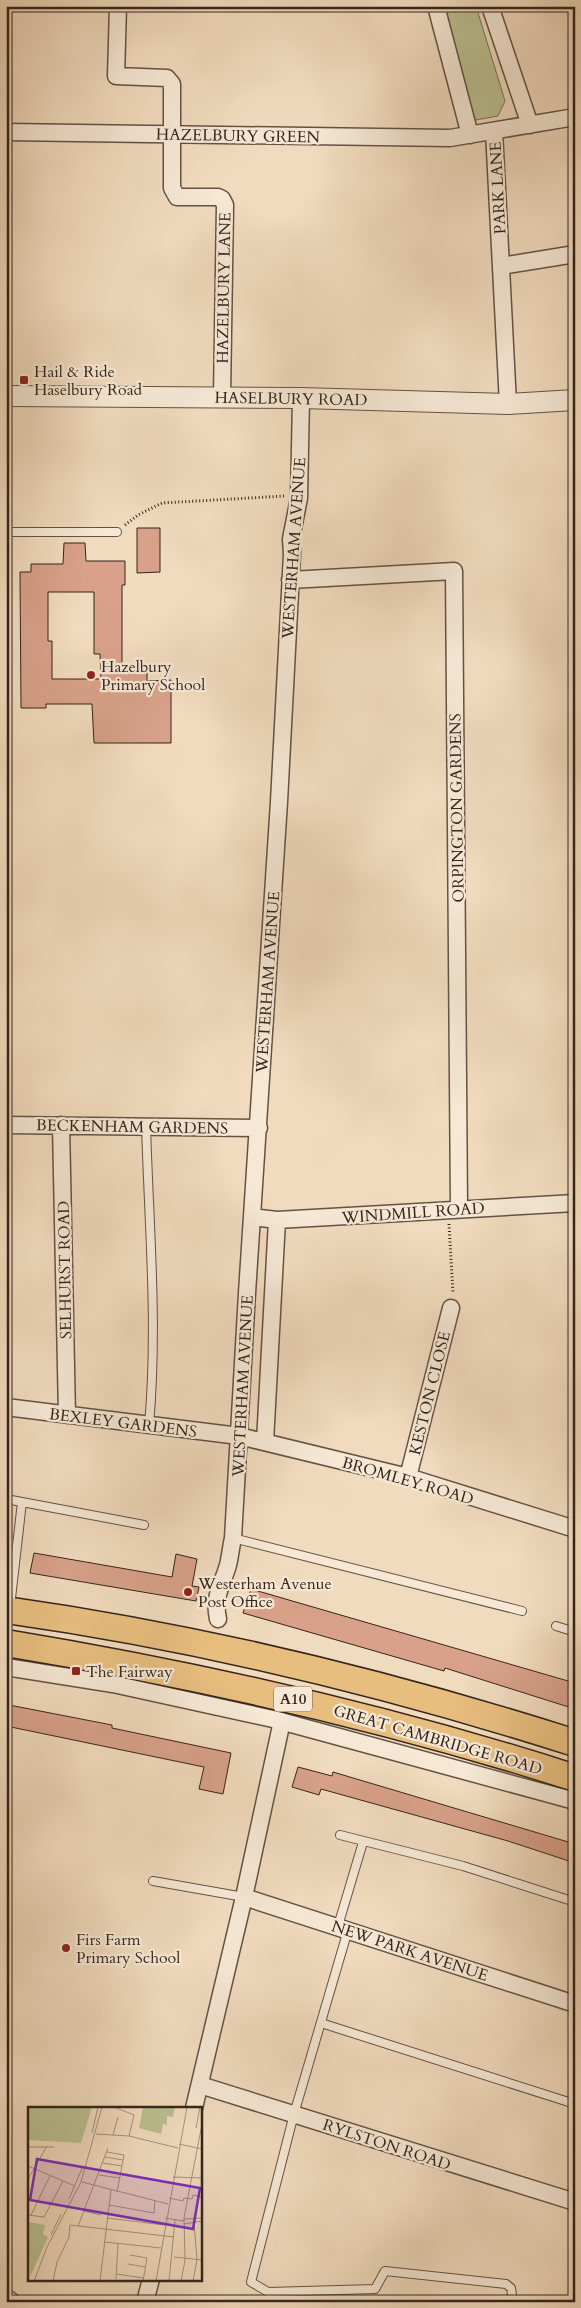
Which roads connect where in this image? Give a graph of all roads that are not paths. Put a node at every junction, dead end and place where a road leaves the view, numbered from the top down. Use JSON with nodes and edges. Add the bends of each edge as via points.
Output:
{"nodes":[{"id":1,"x":118,"y":6,"type":"edge"},
{"id":2,"x":436,"y":6,"type":"edge"},
{"id":3,"x":490,"y":6,"type":"edge"},
{"id":4,"x":575,"y":117,"type":"edge"},
{"id":5,"x":530,"y":125,"type":"junction"},
{"id":6,"x":494,"y":131,"type":"junction"},
{"id":7,"x":6,"y":132,"type":"edge"},
{"id":8,"x":172,"y":134,"type":"junction"},
{"id":9,"x":470,"y":135,"type":"junction"},
{"id":10,"x":575,"y":254,"type":"edge"},
{"id":11,"x":501,"y":266,"type":"junction"},
{"id":12,"x":6,"y":396,"type":"edge"},
{"id":13,"x":222,"y":397,"type":"junction"},
{"id":14,"x":301,"y":398,"type":"junction"},
{"id":15,"x":575,"y":400,"type":"edge"},
{"id":16,"x":508,"y":404,"type":"junction"},
{"id":17,"x":6,"y":532,"type":"edge"},
{"id":18,"x":117,"y":532,"type":"road end"},
{"id":19,"x":290,"y":580,"type":"junction"},
{"id":20,"x":6,"y":1125,"type":"edge"},
{"id":21,"x":61,"y":1125,"type":"junction"},
{"id":22,"x":146,"y":1126,"type":"junction"},
{"id":23,"x":259,"y":1128,"type":"junction"},
{"id":24,"x":575,"y":1203,"type":"edge"},
{"id":25,"x":454,"y":1209,"type":"junction"},
{"id":26,"x":252,"y":1217,"type":"junction"},
{"id":27,"x":277,"y":1220,"type":"junction"},
{"id":28,"x":451,"y":1308,"type":"road end"},
{"id":29,"x":245,"y":1325,"type":"junction"},
{"id":30,"x":271,"y":1328,"type":"junction"},
{"id":31,"x":6,"y":1407,"type":"edge"},
{"id":32,"x":67,"y":1415,"type":"junction"},
{"id":33,"x":149,"y":1424,"type":"junction"},
{"id":34,"x":239,"y":1436,"type":"junction"},
{"id":35,"x":265,"y":1442,"type":"junction"},
{"id":36,"x":408,"y":1478,"type":"junction"},
{"id":37,"x":6,"y":1499,"type":"edge"},
{"id":38,"x":22,"y":1502,"type":"junction"},
{"id":39,"x":144,"y":1525,"type":"dead end"},
{"id":40,"x":575,"y":1529,"type":"edge"},
{"id":41,"x":233,"y":1538,"type":"junction"},
{"id":42,"x":8,"y":1610,"type":"edge"},
{"id":43,"x":522,"y":1611,"type":"dead end"},
{"id":44,"x":556,"y":1626,"type":"dead end"},
{"id":45,"x":575,"y":1632,"type":"edge"},
{"id":46,"x":6,"y":1643,"type":"edge"},
{"id":47,"x":211,"y":1647,"type":"junction"},
{"id":48,"x":6,"y":1667,"type":"edge"},
{"id":49,"x":282,"y":1721,"type":"junction"},
{"id":50,"x":575,"y":1743,"type":"edge"},
{"id":51,"x":575,"y":1778,"type":"edge"},
{"id":52,"x":575,"y":1801,"type":"edge"},
{"id":53,"x":340,"y":1835,"type":"dead end"},
{"id":54,"x":363,"y":1842,"type":"junction"},
{"id":55,"x":153,"y":1881,"type":"dead end"},
{"id":56,"x":244,"y":1897,"type":"junction"},
{"id":57,"x":575,"y":1902,"type":"edge"},
{"id":58,"x":343,"y":1928,"type":"junction"},
{"id":59,"x":575,"y":2004,"type":"edge"},
{"id":60,"x":321,"y":2023,"type":"junction"},
{"id":61,"x":200,"y":2085,"type":"junction"},
{"id":62,"x":575,"y":2104,"type":"edge"},
{"id":63,"x":194,"y":2107,"type":"edge"},
{"id":64,"x":294,"y":2114,"type":"junction"},
{"id":65,"x":575,"y":2202,"type":"edge"},
{"id":66,"x":151,"y":2280,"type":"edge"},
{"id":67,"x":6,"y":2297,"type":"edge"},
{"id":68,"x":12,"y":2302,"type":"edge"},
{"id":69,"x":145,"y":2302,"type":"edge"},
{"id":70,"x":513,"y":2302,"type":"edge"}],
"edges":[{"from":1,"to":8,"type":"street","via":[[116,76],[170,80]]},
{"from":2,"to":9,"type":"street","name":"PARK LANE"},
{"from":3,"to":5,"type":"street"},
{"from":4,"to":5,"type":"street"},
{"from":5,"to":6,"type":"street"},
{"from":6,"to":9,"type":"street","name":"PARK LANE"},
{"from":6,"to":11,"type":"street","name":"PARK LANE"},
{"from":7,"to":8,"type":"street","name":"HAZELBURY GREEN"},
{"from":8,"to":9,"type":"street","name":"HAZELBURY GREEN","via":[[450,138]]},
{"from":8,"to":13,"type":"street","name":"HAZELBURY LANE","via":[[172,188],[177,197],[218,197],[225,205]]},
{"from":10,"to":11,"type":"street"},
{"from":11,"to":16,"type":"street","name":"PARK LANE"},
{"from":12,"to":13,"type":"street","name":"HASELBURY ROAD"},
{"from":13,"to":14,"type":"street","name":"HASELBURY ROAD"},
{"from":14,"to":16,"type":"street","name":"HASELBURY ROAD"},
{"from":14,"to":19,"type":"street","name":"WESTERHAM AVENUE","via":[[297,510],[290,539]]},
{"from":15,"to":16,"type":"street","name":"HASELBURY ROAD"},
{"from":17,"to":18,"type":"lane"},
{"from":19,"to":23,"type":"street","name":"WESTERHAM AVENUE"},
{"from":19,"to":25,"type":"street","name":"ORPINGTON GARDENS","via":[[454,571]]},
{"from":20,"to":21,"type":"street","name":"BECKENHAM GARDENS"},
{"from":21,"to":22,"type":"street","name":"BECKENHAM GARDENS"},
{"from":21,"to":32,"type":"street","name":"SELHURST ROAD"},
{"from":22,"to":23,"type":"street","name":"BECKENHAM GARDENS"},
{"from":22,"to":33,"type":"lane","via":[[154,1344]]},
{"from":23,"to":26,"type":"street","name":"WESTERHAM AVENUE"},
{"from":24,"to":25,"type":"street","name":"WINDMILL ROAD"},
{"from":25,"to":27,"type":"street","name":"WINDMILL ROAD"},
{"from":26,"to":27,"type":"street","name":"WINDMILL ROAD"},
{"from":26,"to":29,"type":"street","name":"WESTERHAM AVENUE"},
{"from":27,"to":30,"type":"street","name":"WESTERHAM AVENUE"},
{"from":28,"to":36,"type":"street","name":"KESTON CLOSE"},
{"from":29,"to":30,"type":"street"},
{"from":29,"to":34,"type":"street","name":"WESTERHAM AVENUE"},
{"from":30,"to":35,"type":"street","name":"WESTERHAM AVENUE"},
{"from":31,"to":32,"type":"street","name":"BEXLEY GARDENS"},
{"from":32,"to":33,"type":"street","name":"BEXLEY GARDENS"},
{"from":33,"to":34,"type":"street","name":"BEXLEY GARDENS"},
{"from":34,"to":35,"type":"street","name":"BROMLEY ROAD"},
{"from":34,"to":41,"type":"street","name":"WESTERHAM AVENUE"},
{"from":35,"to":36,"type":"street","name":"BROMLEY ROAD"},
{"from":36,"to":40,"type":"street","name":"BROMLEY ROAD"},
{"from":37,"to":38,"type":"lane"},
{"from":38,"to":39,"type":"lane"},
{"from":38,"to":42,"type":"lane"},
{"from":41,"to":43,"type":"lane"},
{"from":41,"to":47,"type":"street","name":"WESTERHAM AVENUE","via":[[226,1609],[218,1619]]},
{"from":42,"to":47,"type":"highway","name":"GREAT CAMBRIDGE ROAD","number":"A10"},
{"from":44,"to":45,"type":"lane"},
{"from":46,"to":51,"type":"highway","name":"GREAT CAMBRIDGE ROAD","number":"A10","via":[[130,1664],[322,1706],[473,1746]]},
{"from":47,"to":50,"type":"highway","name":"GREAT CAMBRIDGE ROAD","number":"A10","via":[[430,1700]]},
{"from":48,"to":49,"type":"street","via":[[113,1684]]},
{"from":49,"to":52,"type":"street"},
{"from":49,"to":56,"type":"street"},
{"from":53,"to":54,"type":"lane"},
{"from":54,"to":57,"type":"lane","via":[[462,1866]]},
{"from":54,"to":58,"type":"lane"},
{"from":55,"to":56,"type":"lane"},
{"from":56,"to":58,"type":"street","name":"NEW PARK AVENUE"},
{"from":56,"to":61,"type":"street"},
{"from":58,"to":59,"type":"street","name":"NEW PARK AVENUE"},
{"from":58,"to":60,"type":"lane"},
{"from":60,"to":62,"type":"lane"},
{"from":60,"to":64,"type":"lane"},
{"from":61,"to":63,"type":"street"},
{"from":61,"to":64,"type":"street","name":"RYLSTON ROAD"},
{"from":64,"to":65,"type":"street","name":"RYLSTON ROAD"},
{"from":64,"to":70,"type":"lane","via":[[251,2282],[268,2292],[375,2289],[384,2271],[506,2284],[511,2288]]},
{"from":66,"to":69,"type":"street"},
{"from":67,"to":68,"type":"street"}]}
